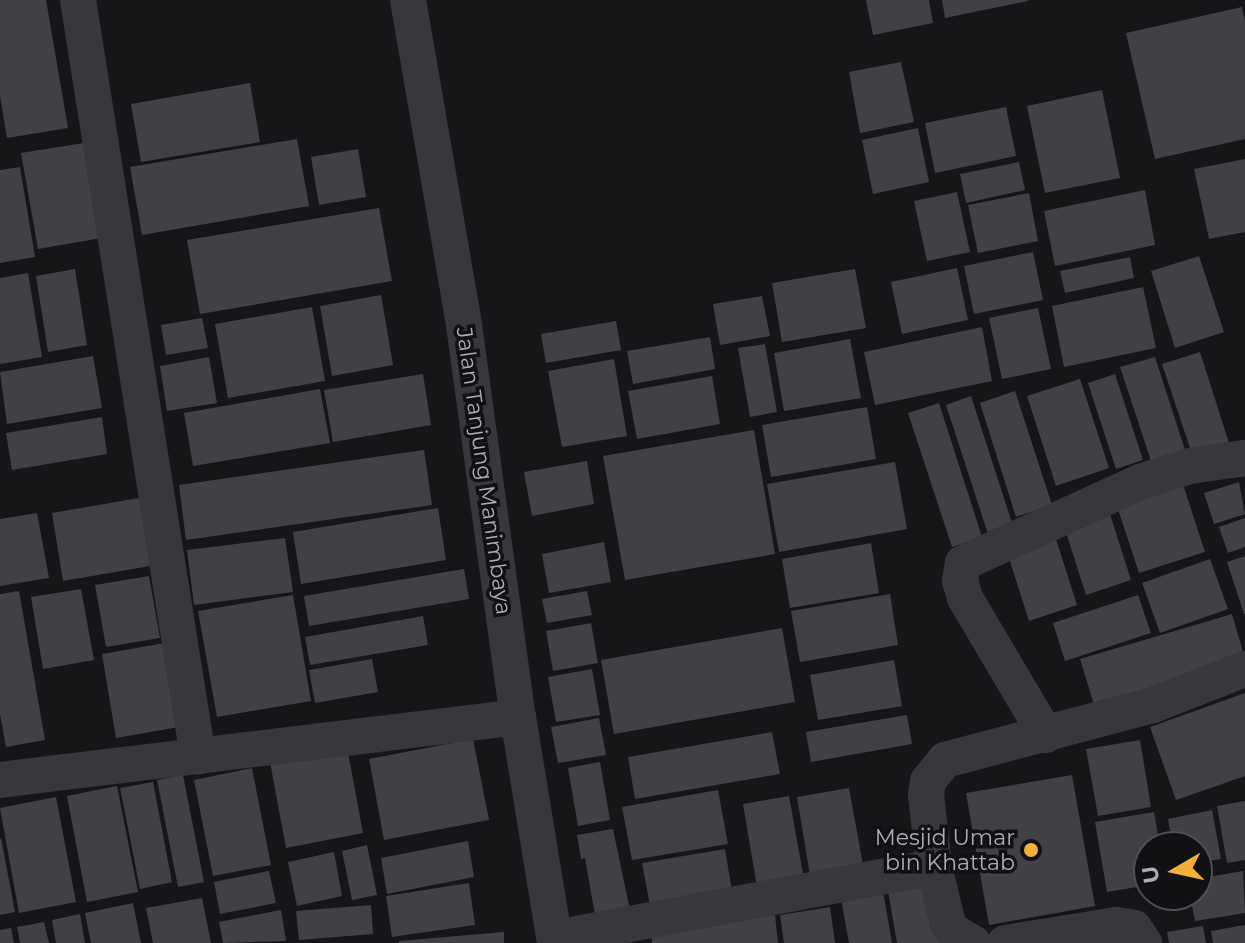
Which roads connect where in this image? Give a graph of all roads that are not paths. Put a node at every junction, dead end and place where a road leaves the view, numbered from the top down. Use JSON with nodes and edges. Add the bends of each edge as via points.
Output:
{"nodes":[{"id":1,"x":78,"y":0,"type":"edge"},
{"id":2,"x":408,"y":0,"type":"edge"},
{"id":3,"x":1245,"y":458,"type":"edge"},
{"id":4,"x":1245,"y":669,"type":"edge"},
{"id":5,"x":518,"y":717,"type":"junction"},
{"id":6,"x":1046,"y":735,"type":"junction"},
{"id":7,"x":198,"y":757,"type":"junction"},
{"id":8,"x":0,"y":780,"type":"edge"},
{"id":9,"x":934,"y":867,"type":"junction"},
{"id":10,"x":1044,"y":940,"type":"edge"},
{"id":11,"x":555,"y":941,"type":"edge"},
{"id":12,"x":973,"y":943,"type":"edge"},
{"id":13,"x":1005,"y":943,"type":"edge"},
{"id":14,"x":1144,"y":943,"type":"edge"}],
"edges":[{"from":1,"to":7,"type":"street"},
{"from":2,"to":5,"type":"street","name":"Jalan Tanjung Manimbaya","via":[[464,325]]},
{"from":3,"to":6,"type":"street","via":[[1190,466],[1140,482],[963,563],[960,581],[965,598]]},
{"from":4,"to":6,"type":"street","via":[[1153,705]]},
{"from":5,"to":7,"type":"street"},
{"from":5,"to":11,"type":"street","name":"Jalan Tanjung Manimbaya"},
{"from":6,"to":9,"type":"street","via":[[945,760],[928,781],[926,794]]},
{"from":7,"to":8,"type":"street"},
{"from":9,"to":11,"type":"street"},
{"from":9,"to":12,"type":"street","via":[[948,924]]},
{"from":10,"to":13,"type":"street"},
{"from":10,"to":14,"type":"street","via":[[1116,925],[1134,928]]}]}
